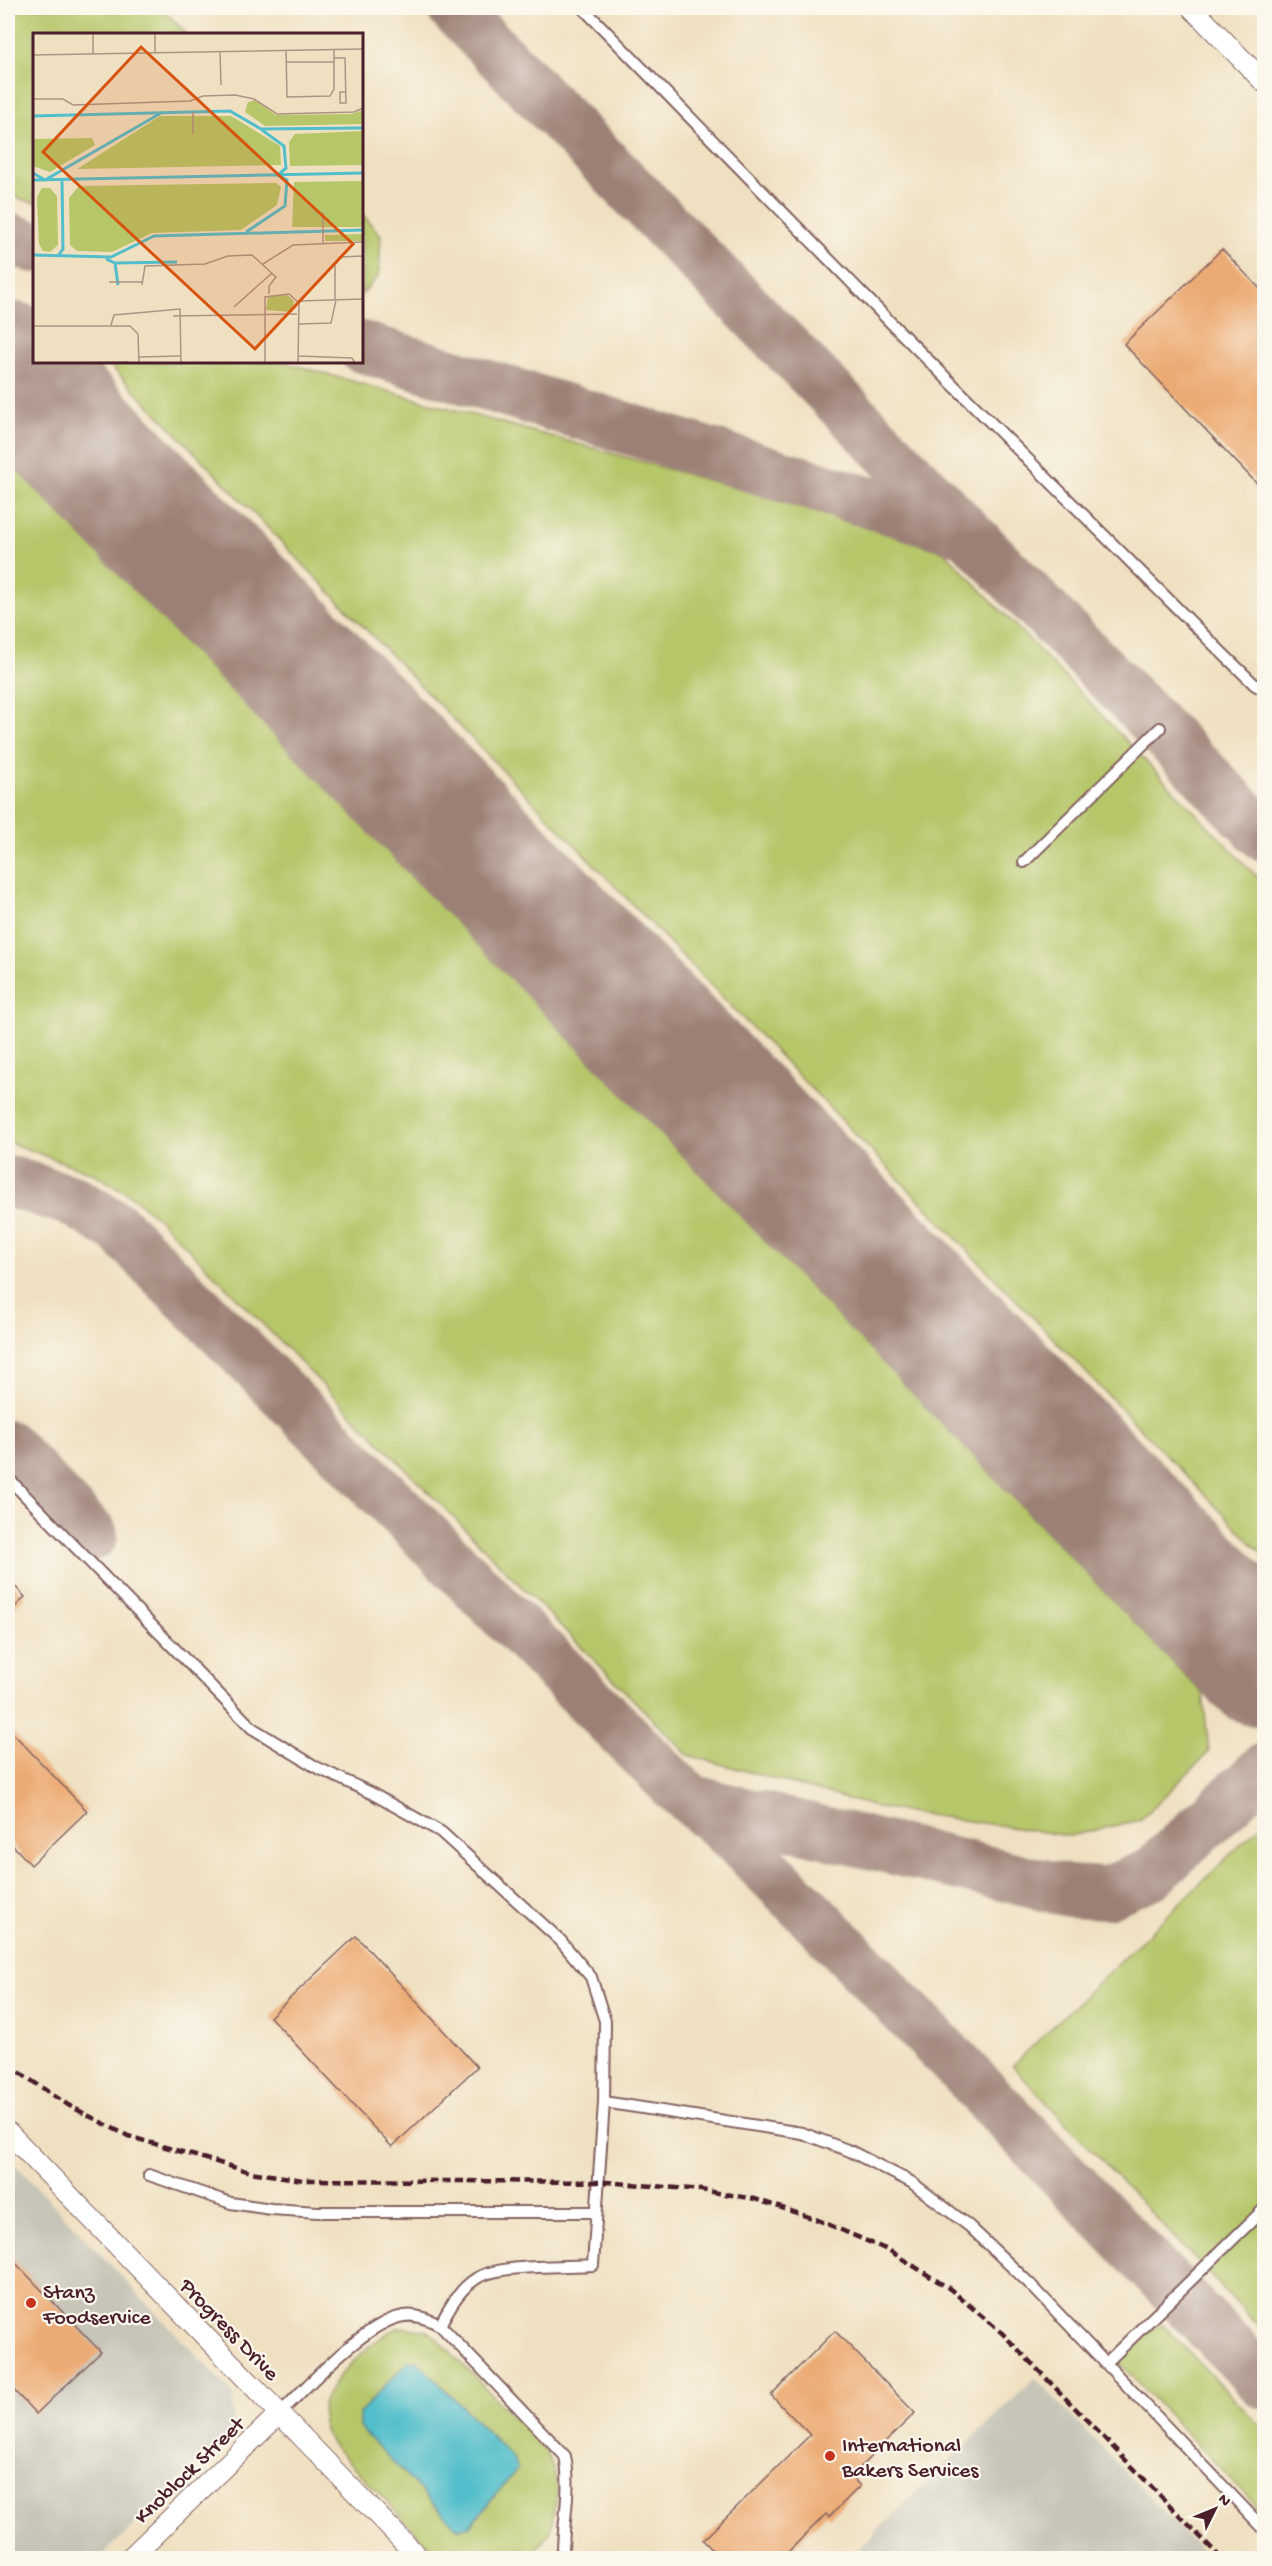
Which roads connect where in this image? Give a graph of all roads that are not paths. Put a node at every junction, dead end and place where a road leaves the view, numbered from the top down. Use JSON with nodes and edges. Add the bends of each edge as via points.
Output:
{"nodes":[{"id":1,"x":583,"y":8,"type":"edge"},
{"id":2,"x":1192,"y":8,"type":"edge"},
{"id":3,"x":1264,"y":82,"type":"edge"},
{"id":4,"x":1264,"y":690,"type":"edge"},
{"id":5,"x":1160,"y":728,"type":"dead end"},
{"id":6,"x":1023,"y":862,"type":"dead end"},
{"id":7,"x":8,"y":1478,"type":"edge"},
{"id":8,"x":604,"y":2102,"type":"junction"},
{"id":9,"x":8,"y":2132,"type":"edge"},
{"id":10,"x":149,"y":2175,"type":"dead end"},
{"id":11,"x":1264,"y":2209,"type":"edge"},
{"id":12,"x":594,"y":2212,"type":"junction"},
{"id":13,"x":440,"y":2325,"type":"junction"},
{"id":14,"x":1106,"y":2364,"type":"junction"},
{"id":15,"x":280,"y":2413,"type":"junction"},
{"id":16,"x":1264,"y":2529,"type":"edge"},
{"id":17,"x":130,"y":2559,"type":"edge"},
{"id":18,"x":419,"y":2559,"type":"edge"},
{"id":19,"x":563,"y":2559,"type":"edge"}],
"edges":[{"from":1,"to":4,"type":"lane","via":[[968,401]]},
{"from":2,"to":3,"type":"street"},
{"from":5,"to":6,"type":"lane"},
{"from":7,"to":8,"type":"lane","via":[[252,1728],[316,1767],[441,1832],[560,1940],[591,1977],[604,2021]]},
{"from":8,"to":12,"type":"lane"},
{"from":8,"to":14,"type":"lane","via":[[802,2133],[850,2151],[911,2182],[969,2226]]},
{"from":9,"to":15,"type":"street","name":"Progress Drive"},
{"from":10,"to":12,"type":"lane","via":[[231,2203],[271,2209]]},
{"from":11,"to":14,"type":"lane"},
{"from":12,"to":13,"type":"lane","via":[[593,2265],[486,2274],[454,2299]]},
{"from":13,"to":15,"type":"lane","via":[[405,2315],[383,2322],[358,2340]]},
{"from":13,"to":19,"type":"lane","via":[[565,2456],[570,2478]]},
{"from":14,"to":16,"type":"lane"},
{"from":15,"to":17,"type":"street","name":"Knoblock Street"},
{"from":15,"to":18,"type":"street","name":"Progress Drive"}]}
